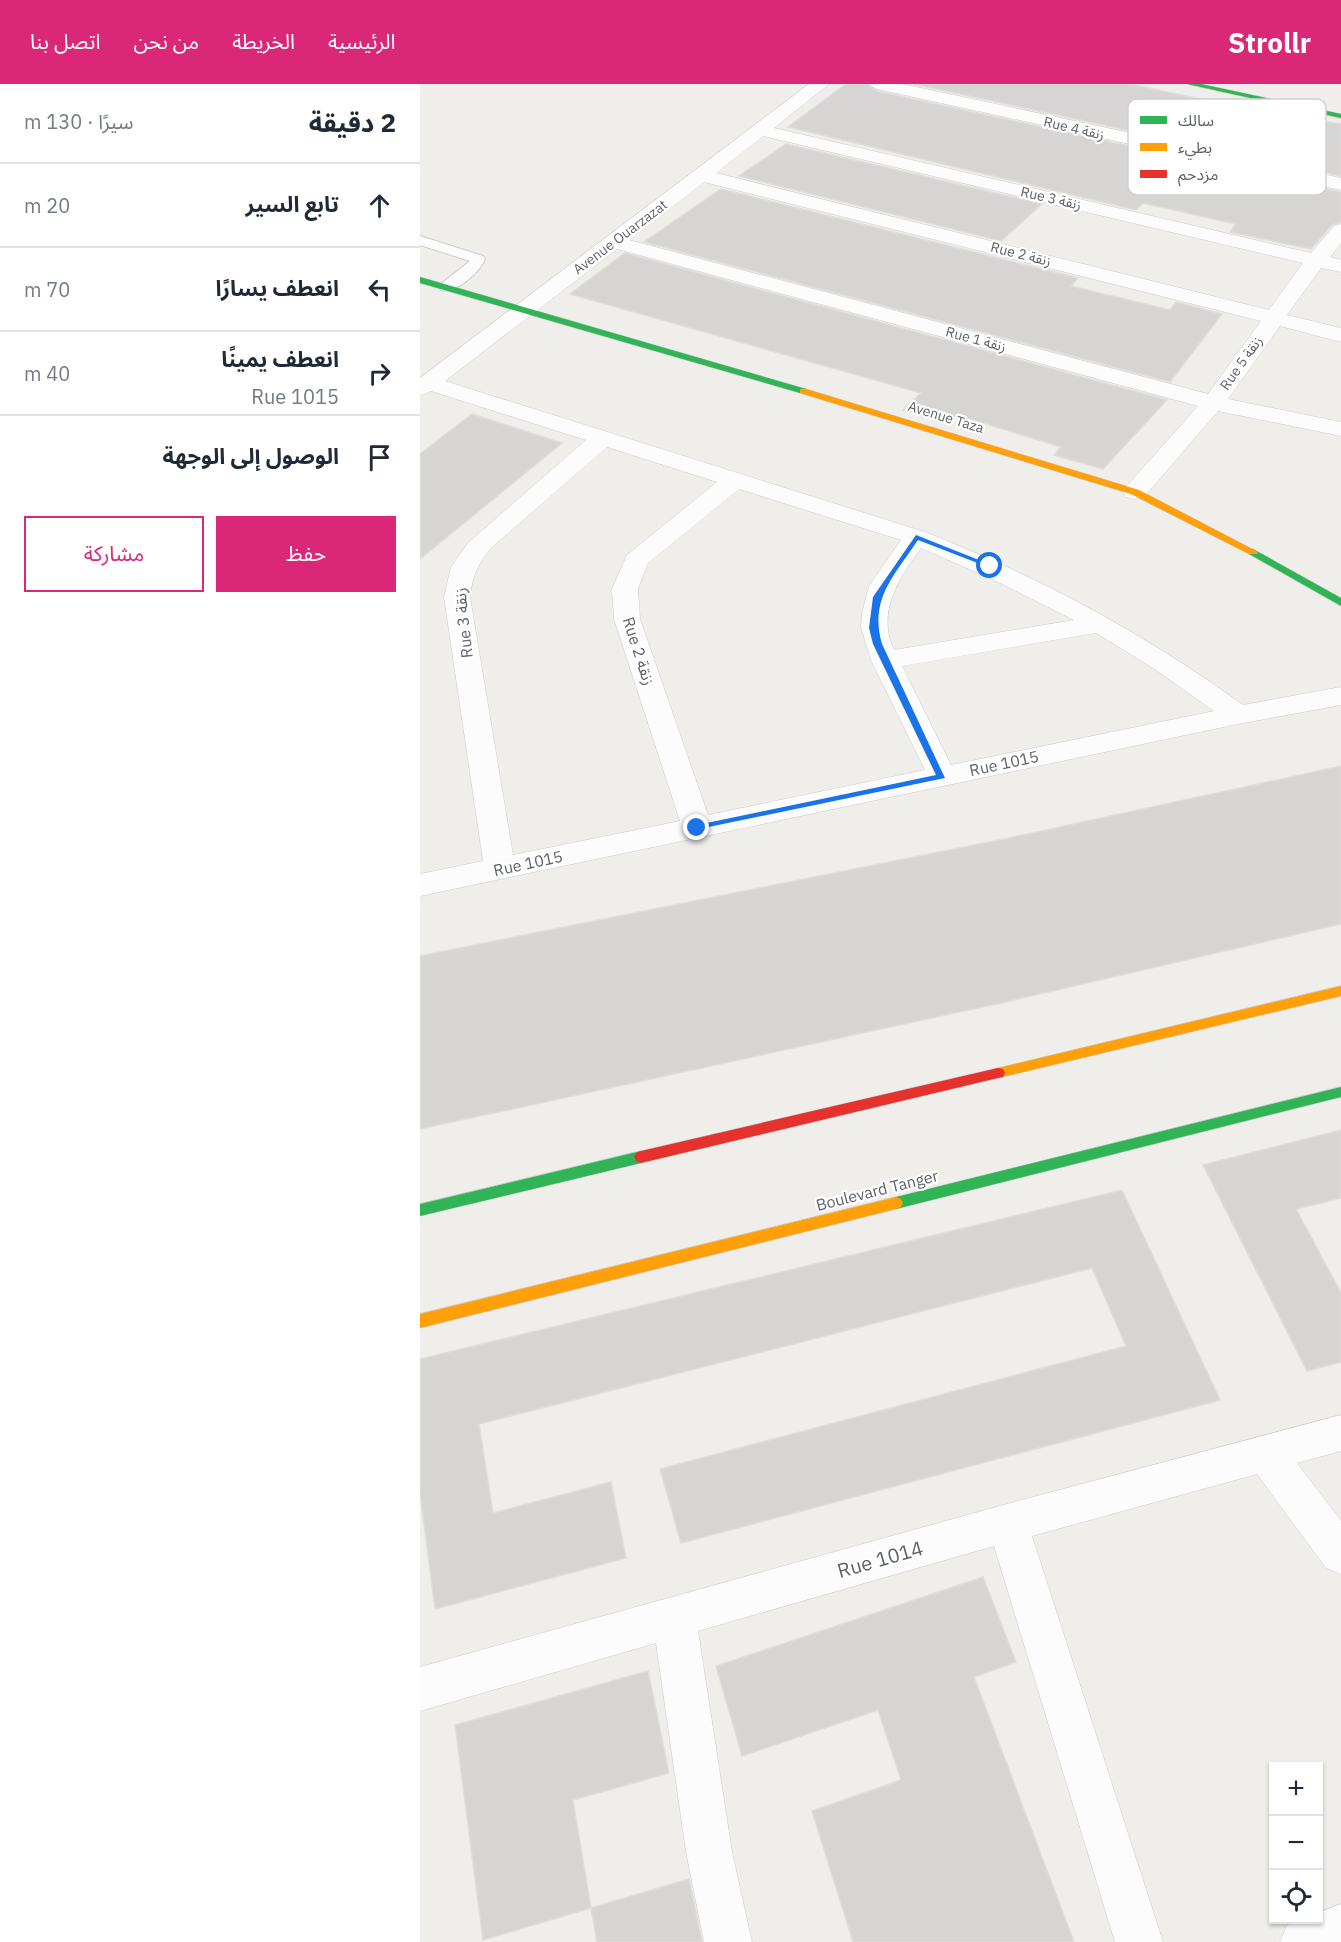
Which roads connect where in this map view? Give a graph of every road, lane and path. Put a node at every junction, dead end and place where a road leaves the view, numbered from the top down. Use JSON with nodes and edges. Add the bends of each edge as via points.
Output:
{"nodes":[{"id":1,"x":820,"y":84,"type":"edge"},
{"id":2,"x":877,"y":84,"type":"edge"},
{"id":3,"x":1191,"y":84,"type":"edge"},
{"id":4,"x":1261,"y":99,"type":"edge"},
{"id":5,"x":1326,"y":113,"type":"edge"},
{"id":6,"x":1341,"y":116,"type":"edge"},
{"id":7,"x":760,"y":130,"type":"junction"},
{"id":8,"x":1128,"y":138,"type":"edge"},
{"id":9,"x":701,"y":176,"type":"junction"},
{"id":10,"x":1326,"y":181,"type":"edge"},
{"id":11,"x":1341,"y":184,"type":"edge"},
{"id":12,"x":1341,"y":230,"type":"edge"},
{"id":13,"x":420,"y":240,"type":"edge"},
{"id":14,"x":614,"y":242,"type":"junction"},
{"id":15,"x":1316,"y":260,"type":"junction"},
{"id":16,"x":1341,"y":266,"type":"edge"},
{"id":17,"x":420,"y":280,"type":"edge"},
{"id":18,"x":446,"y":287,"type":"junction"},
{"id":19,"x":523,"y":311,"type":"junction"},
{"id":20,"x":1274,"y":317,"type":"junction"},
{"id":21,"x":1341,"y":335,"type":"edge"},
{"id":22,"x":424,"y":386,"type":"edge"},
{"id":23,"x":1214,"y":402,"type":"junction"},
{"id":24,"x":1341,"y":429,"type":"edge"},
{"id":25,"x":603,"y":438,"type":"junction"},
{"id":26,"x":735,"y":480,"type":"junction"},
{"id":27,"x":1135,"y":492,"type":"junction"},
{"id":28,"x":916,"y":537,"type":"junction"},
{"id":29,"x":1341,"y":603,"type":"edge"},
{"id":30,"x":1101,"y":624,"type":"junction"},
{"id":31,"x":885,"y":660,"type":"junction"},
{"id":32,"x":1341,"y":696,"type":"edge"},
{"id":33,"x":1238,"y":715,"type":"junction"},
{"id":34,"x":942,"y":776,"type":"junction"},
{"id":35,"x":697,"y":828,"type":"junction"},
{"id":36,"x":500,"y":869,"type":"junction"},
{"id":37,"x":420,"y":885,"type":"edge"},
{"id":38,"x":1341,"y":991,"type":"edge"},
{"id":39,"x":1341,"y":1092,"type":"edge"},
{"id":40,"x":420,"y":1210,"type":"edge"},
{"id":41,"x":420,"y":1321,"type":"edge"},
{"id":42,"x":1341,"y":1433,"type":"edge"},
{"id":43,"x":1267,"y":1455,"type":"junction"},
{"id":44,"x":1007,"y":1523,"type":"junction"},
{"id":45,"x":1341,"y":1554,"type":"edge"},
{"id":46,"x":674,"y":1617,"type":"junction"},
{"id":47,"x":420,"y":1689,"type":"edge"},
{"id":48,"x":1341,"y":1928,"type":"edge"},
{"id":49,"x":728,"y":1942,"type":"edge"},
{"id":50,"x":1139,"y":1942,"type":"edge"},
{"id":51,"x":1304,"y":1942,"type":"edge"}],
"edges":[{"from":1,"to":7,"type":"street","name":"Avenue Ouarzazat"},
{"from":2,"to":8,"type":"street","name":"Rue 4 زنقة"},
{"from":3,"to":4,"type":"street"},
{"from":5,"to":6,"type":"street"},
{"from":7,"to":9,"type":"street","name":"Avenue Ouarzazat"},
{"from":7,"to":15,"type":"street","name":"Rue 3 زنقة"},
{"from":9,"to":14,"type":"street","name":"Avenue Ouarzazat"},
{"from":9,"to":20,"type":"street","name":"Rue 2 زنقة"},
{"from":10,"to":11,"type":"street","name":"Rue 4 زنقة"},
{"from":12,"to":15,"type":"street","name":"Rue 5 زنقة"},
{"from":13,"to":18,"type":"lane","via":[[478,259],[475,266]]},
{"from":14,"to":19,"type":"street","name":"Avenue Ouarzazat"},
{"from":14,"to":23,"type":"street","name":"Rue 1 زنقة"},
{"from":15,"to":16,"type":"street","name":"Rue 3 زنقة"},
{"from":15,"to":20,"type":"street","name":"Rue 5 زنقة"},
{"from":17,"to":18,"type":"street","name":"Avenue Taza"},
{"from":18,"to":19,"type":"street","name":"Avenue Taza"},
{"from":19,"to":22,"type":"street","name":"Avenue Ouarzazat"},
{"from":19,"to":27,"type":"street","name":"Avenue Taza"},
{"from":20,"to":21,"type":"street","name":"Rue 2 زنقة"},
{"from":20,"to":23,"type":"street","name":"Rue 5 زنقة"},
{"from":22,"to":25,"type":"street"},
{"from":23,"to":24,"type":"street","name":"Rue 1 زنقة"},
{"from":23,"to":27,"type":"street","name":"Rue 5 زنقة"},
{"from":25,"to":26,"type":"street"},
{"from":25,"to":36,"type":"street","name":"Rue 3 زنقة","via":[[483,542],[465,561],[458,578],[457,597]]},
{"from":26,"to":28,"type":"street"},
{"from":26,"to":35,"type":"street","name":"Rue 2 زنقة","via":[[636,560],[625,589],[627,619]]},
{"from":27,"to":29,"type":"street","name":"Avenue Taza","via":[[1222,534]]},
{"from":28,"to":30,"type":"street","via":[[990,566]]},
{"from":28,"to":31,"type":"street","via":[[876,597],[873,628]]},
{"from":30,"to":31,"type":"street"},
{"from":30,"to":33,"type":"street","via":[[1164,661]]},
{"from":31,"to":34,"type":"street"},
{"from":32,"to":33,"type":"street","name":"Rue 1015"},
{"from":33,"to":34,"type":"street","name":"Rue 1015"},
{"from":34,"to":35,"type":"street","name":"Rue 1015"},
{"from":35,"to":36,"type":"street","name":"Rue 1015"},
{"from":36,"to":37,"type":"street","name":"Rue 1015"},
{"from":38,"to":40,"type":"street"},
{"from":39,"to":41,"type":"street","name":"Boulevard Tanger"},
{"from":42,"to":43,"type":"street","name":"Rue 1014"},
{"from":43,"to":44,"type":"street","name":"Rue 1014"},
{"from":43,"to":45,"type":"street"},
{"from":44,"to":46,"type":"street","name":"Rue 1014"},
{"from":44,"to":50,"type":"street"},
{"from":46,"to":47,"type":"street","name":"Rue 1014"},
{"from":46,"to":49,"type":"street","via":[[709,1852]]},
{"from":48,"to":51,"type":"street"}]}
